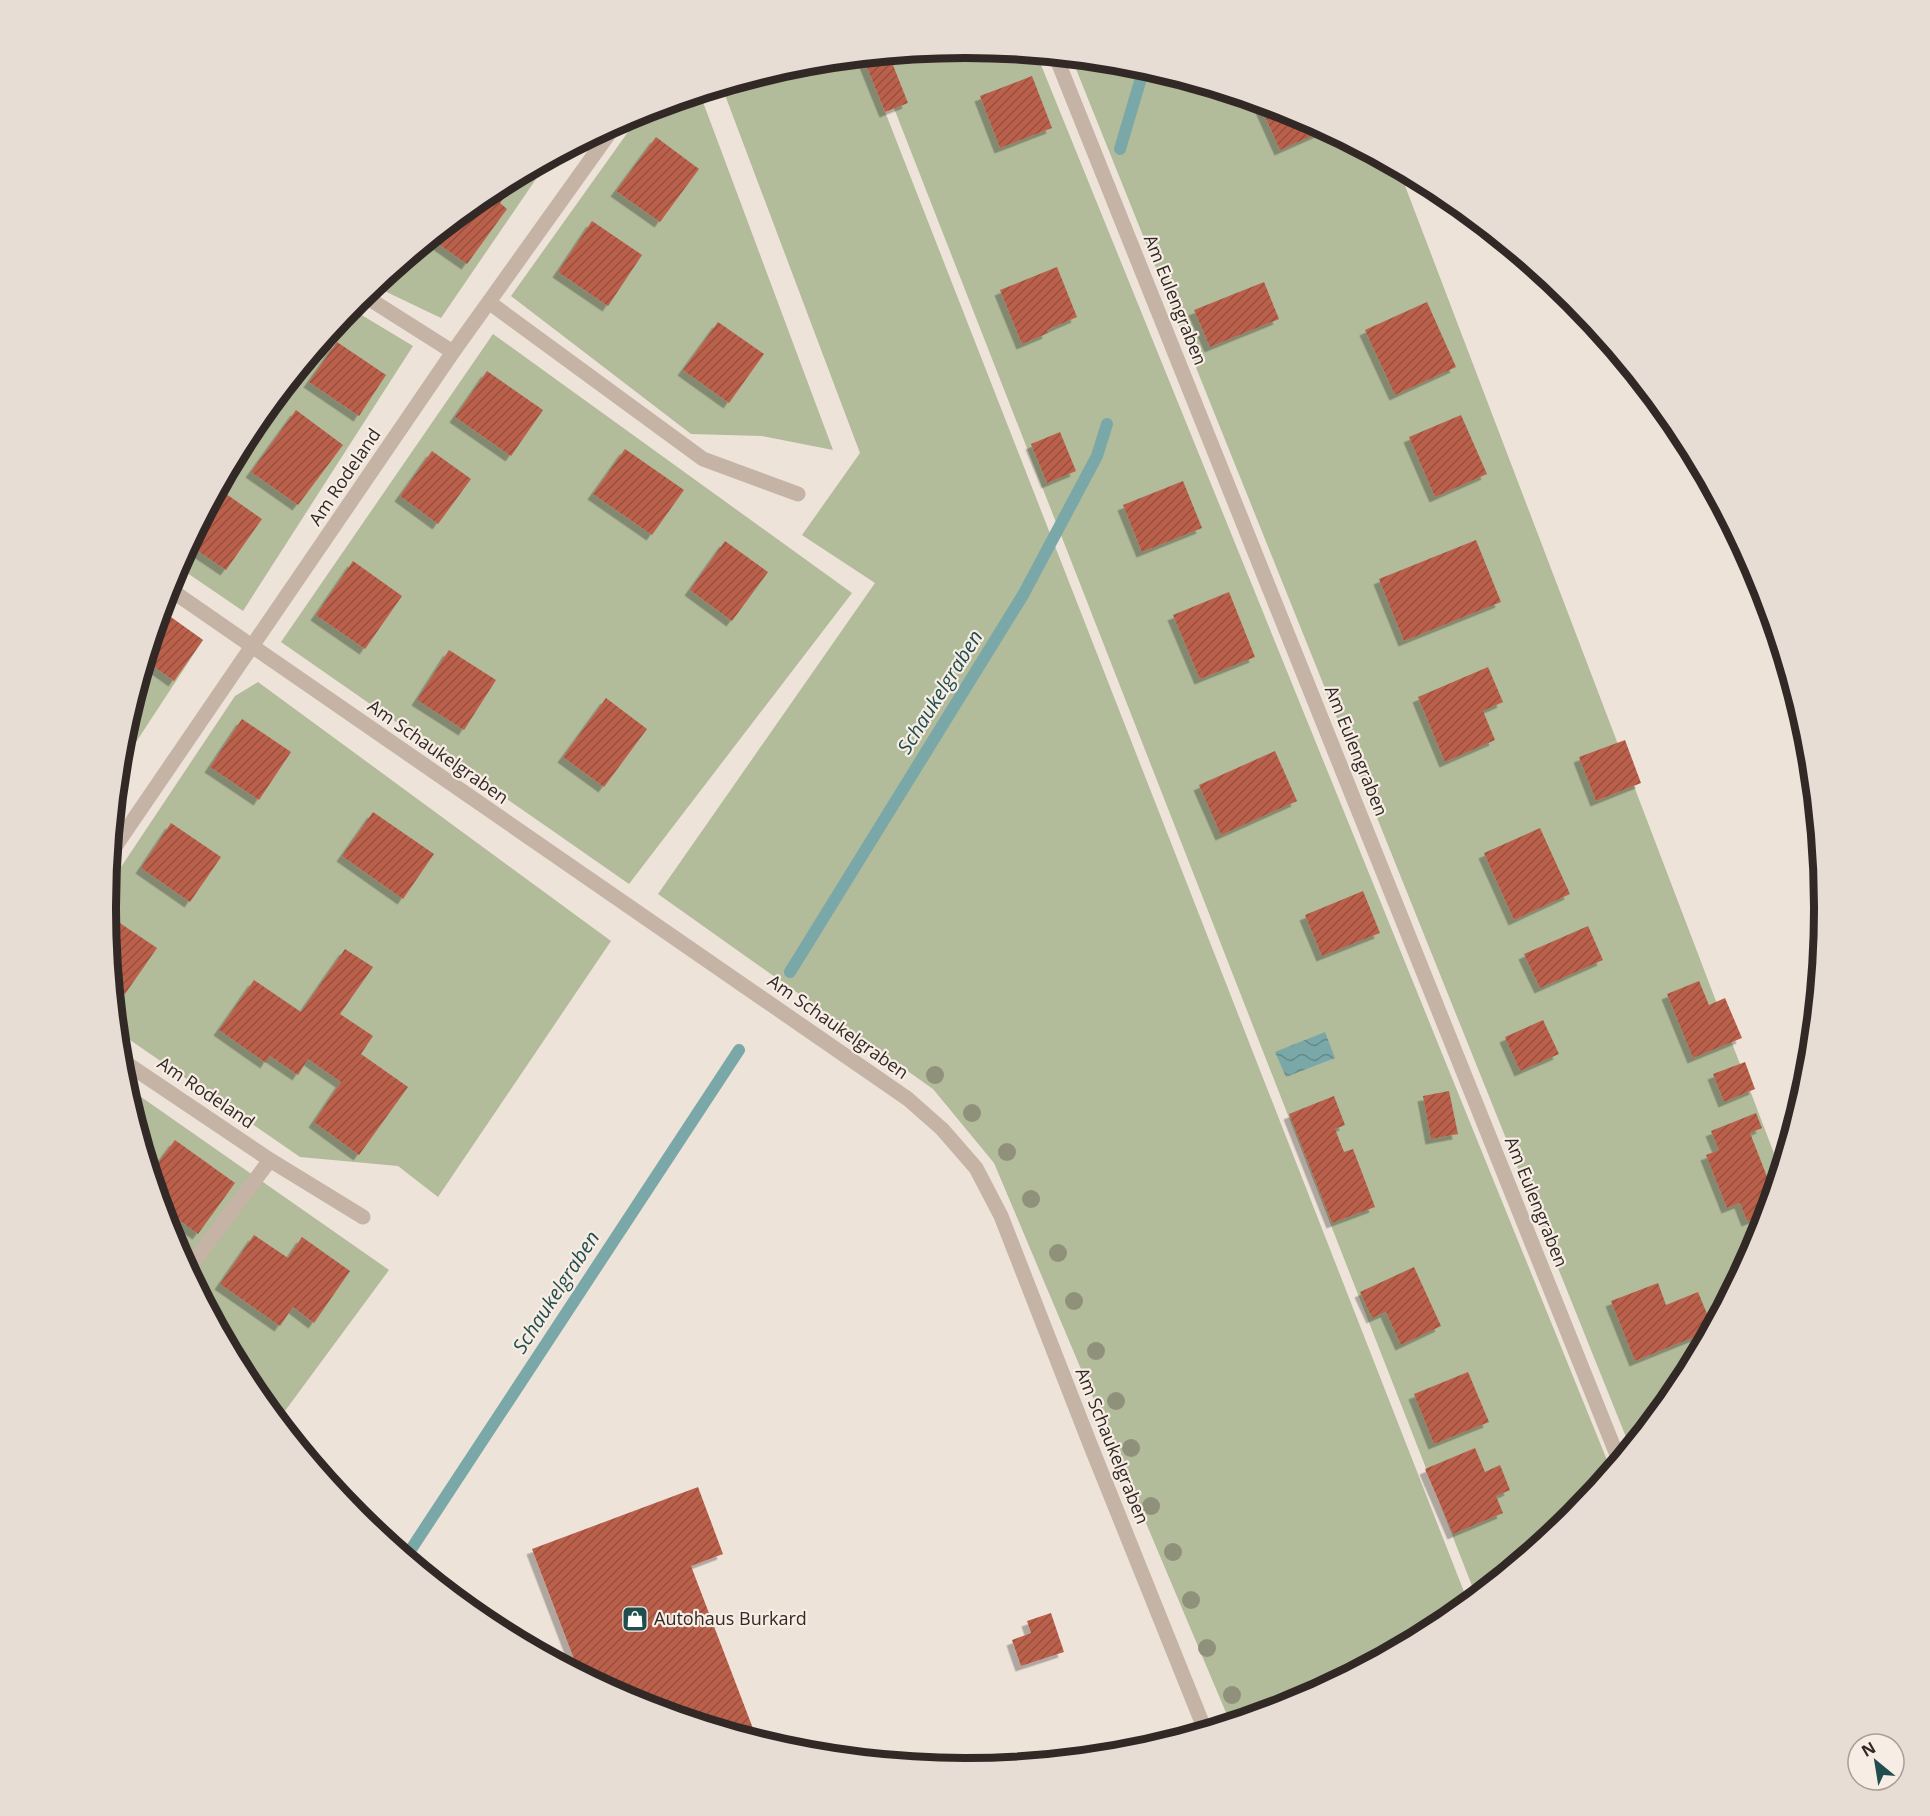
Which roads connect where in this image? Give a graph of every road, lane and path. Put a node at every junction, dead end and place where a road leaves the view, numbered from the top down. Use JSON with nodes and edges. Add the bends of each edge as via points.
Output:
{"nodes":[{"id":1,"x":1059,"y":64,"type":"edge"},
{"id":2,"x":606,"y":138,"type":"edge"},
{"id":3,"x":371,"y":300,"type":"edge"},
{"id":4,"x":490,"y":303,"type":"junction"},
{"id":5,"x":453,"y":352,"type":"junction"},
{"id":6,"x":798,"y":494,"type":"dead end"},
{"id":7,"x":176,"y":594,"type":"edge"},
{"id":8,"x":253,"y":648,"type":"junction"},
{"id":9,"x":118,"y":842,"type":"edge"},
{"id":10,"x":131,"y":1066,"type":"edge"},
{"id":11,"x":270,"y":1160,"type":"junction"},
{"id":12,"x":363,"y":1217,"type":"dead end"},
{"id":13,"x":193,"y":1262,"type":"edge"},
{"id":14,"x":1616,"y":1453,"type":"edge"},
{"id":15,"x":1202,"y":1723,"type":"edge"}],
"edges":[{"from":1,"to":14,"type":"street","name":"Am Eulengraben"},
{"from":2,"to":4,"type":"street","name":"Am Rodeland"},
{"from":3,"to":5,"type":"street"},
{"from":4,"to":5,"type":"street","name":"Am Rodeland"},
{"from":4,"to":6,"type":"street","via":[[703,459]]},
{"from":5,"to":8,"type":"street","name":"Am Rodeland"},
{"from":7,"to":8,"type":"street","name":"Am Schaukelgraben"},
{"from":8,"to":9,"type":"street","name":"Am Rodeland"},
{"from":8,"to":15,"type":"street","name":"Am Schaukelgraben","via":[[908,1099],[942,1129],[976,1168],[1001,1216]]},
{"from":10,"to":11,"type":"street","name":"Am Rodeland"},
{"from":11,"to":12,"type":"street","name":"Am Rodeland"},
{"from":11,"to":13,"type":"street"}]}
